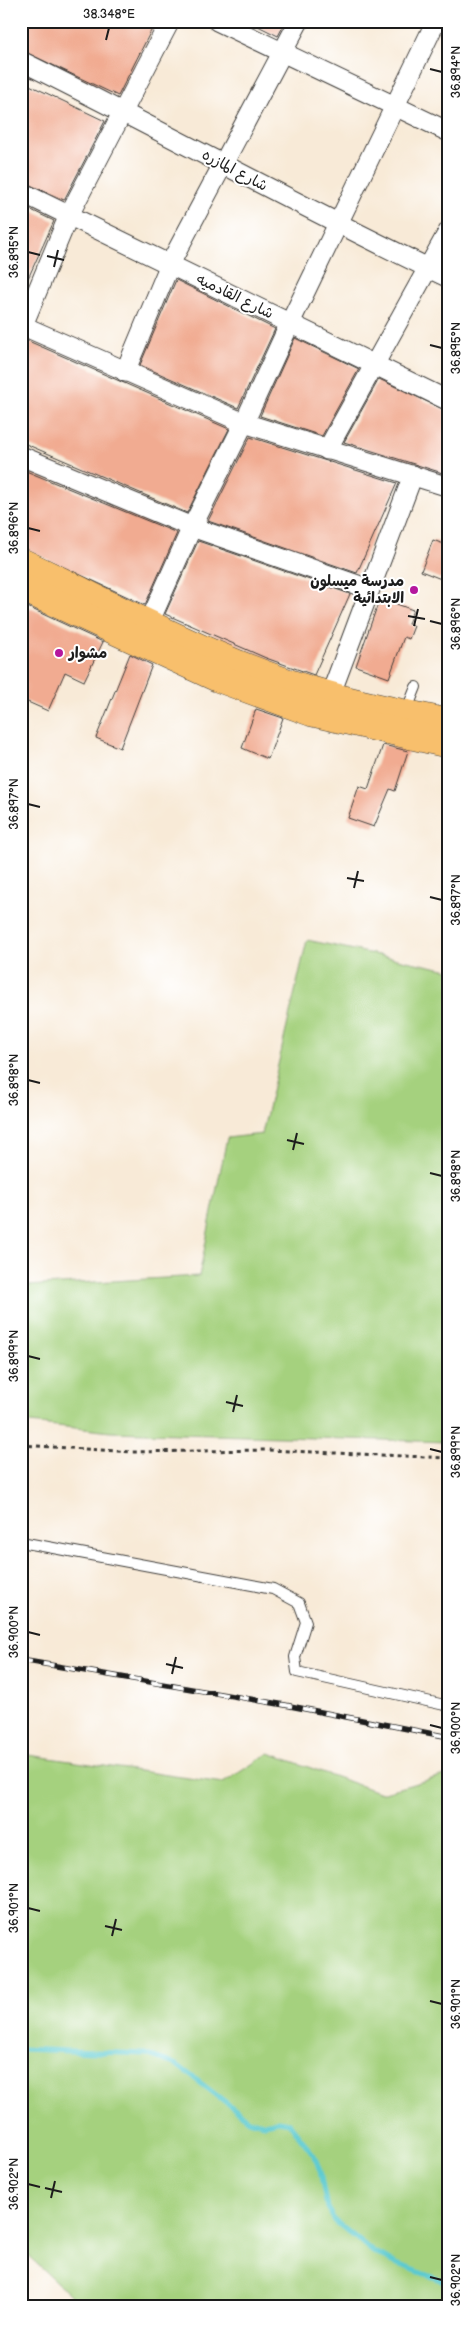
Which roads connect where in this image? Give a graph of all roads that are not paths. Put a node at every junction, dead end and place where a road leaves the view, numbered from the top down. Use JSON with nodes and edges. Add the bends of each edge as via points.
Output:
{"nodes":[{"id":1,"x":170,"y":21,"type":"edge"},
{"id":2,"x":217,"y":21,"type":"edge"},
{"id":3,"x":299,"y":21,"type":"edge"},
{"id":4,"x":436,"y":21,"type":"edge"},
{"id":5,"x":283,"y":53,"type":"junction"},
{"id":6,"x":21,"y":61,"type":"edge"},
{"id":7,"x":395,"y":106,"type":"junction"},
{"id":8,"x":122,"y":111,"type":"junction"},
{"id":9,"x":449,"y":132,"type":"edge"},
{"id":10,"x":224,"y":164,"type":"junction"},
{"id":11,"x":21,"y":192,"type":"edge"},
{"id":12,"x":69,"y":215,"type":"junction"},
{"id":13,"x":337,"y":225,"type":"junction"},
{"id":14,"x":449,"y":230,"type":"edge"},
{"id":15,"x":170,"y":264,"type":"junction"},
{"id":16,"x":428,"y":268,"type":"junction"},
{"id":17,"x":449,"y":278,"type":"edge"},
{"id":18,"x":290,"y":323,"type":"junction"},
{"id":19,"x":22,"y":327,"type":"edge"},
{"id":20,"x":374,"y":364,"type":"junction"},
{"id":21,"x":125,"y":372,"type":"junction"},
{"id":22,"x":449,"y":401,"type":"edge"},
{"id":23,"x":244,"y":423,"type":"junction"},
{"id":24,"x":327,"y":450,"type":"junction"},
{"id":25,"x":21,"y":456,"type":"edge"},
{"id":26,"x":413,"y":475,"type":"junction"},
{"id":27,"x":449,"y":487,"type":"edge"},
{"id":28,"x":192,"y":527,"type":"junction"},
{"id":29,"x":21,"y":562,"type":"edge"},
{"id":30,"x":21,"y":587,"type":"edge"},
{"id":31,"x":369,"y":589,"type":"junction"},
{"id":32,"x":149,"y":623,"type":"junction"},
{"id":33,"x":416,"y":687,"type":"dead end"},
{"id":34,"x":330,"y":696,"type":"junction"},
{"id":35,"x":406,"y":713,"type":"junction"},
{"id":36,"x":449,"y":723,"type":"edge"},
{"id":37,"x":449,"y":744,"type":"edge"},
{"id":38,"x":21,"y":1542,"type":"edge"},
{"id":39,"x":449,"y":1706,"type":"edge"}],
"edges":[{"from":1,"to":8,"type":"street"},
{"from":2,"to":5,"type":"street"},
{"from":3,"to":5,"type":"street"},
{"from":4,"to":7,"type":"street"},
{"from":5,"to":7,"type":"street"},
{"from":5,"to":10,"type":"street"},
{"from":6,"to":8,"type":"street","name":"شارع المازره"},
{"from":7,"to":9,"type":"street"},
{"from":7,"to":13,"type":"street"},
{"from":8,"to":10,"type":"street","name":"شارع المازره"},
{"from":8,"to":12,"type":"street"},
{"from":10,"to":13,"type":"street","name":"شارع المازره"},
{"from":10,"to":15,"type":"street"},
{"from":11,"to":12,"type":"street","name":"شارع القادميه"},
{"from":12,"to":15,"type":"street","name":"شارع القادميه"},
{"from":12,"to":19,"type":"street"},
{"from":13,"to":16,"type":"street","name":"شارع المازره"},
{"from":13,"to":18,"type":"street"},
{"from":14,"to":16,"type":"street"},
{"from":15,"to":18,"type":"street","name":"شارع القادميه"},
{"from":15,"to":21,"type":"street"},
{"from":16,"to":17,"type":"street","name":"شارع المازره"},
{"from":16,"to":20,"type":"street"},
{"from":18,"to":20,"type":"street","name":"شارع القادميه"},
{"from":18,"to":23,"type":"street"},
{"from":19,"to":21,"type":"street"},
{"from":20,"to":22,"type":"street","name":"شارع القادميه"},
{"from":20,"to":24,"type":"street"},
{"from":21,"to":23,"type":"street"},
{"from":23,"to":24,"type":"street"},
{"from":23,"to":28,"type":"street"},
{"from":24,"to":26,"type":"street"},
{"from":25,"to":28,"type":"street"},
{"from":26,"to":27,"type":"street"},
{"from":26,"to":31,"type":"street"},
{"from":28,"to":31,"type":"street"},
{"from":28,"to":32,"type":"street"},
{"from":29,"to":32,"type":"main road"},
{"from":30,"to":37,"type":"main road","via":[[218,678],[311,712]]},
{"from":31,"to":34,"type":"street"},
{"from":32,"to":34,"type":"main road","via":[[230,660]]},
{"from":33,"to":35,"type":"lane"},
{"from":34,"to":35,"type":"main road"},
{"from":35,"to":36,"type":"main road"},
{"from":38,"to":39,"type":"lane","via":[[273,1589],[299,1603],[306,1622],[295,1657],[297,1672]]}]}
